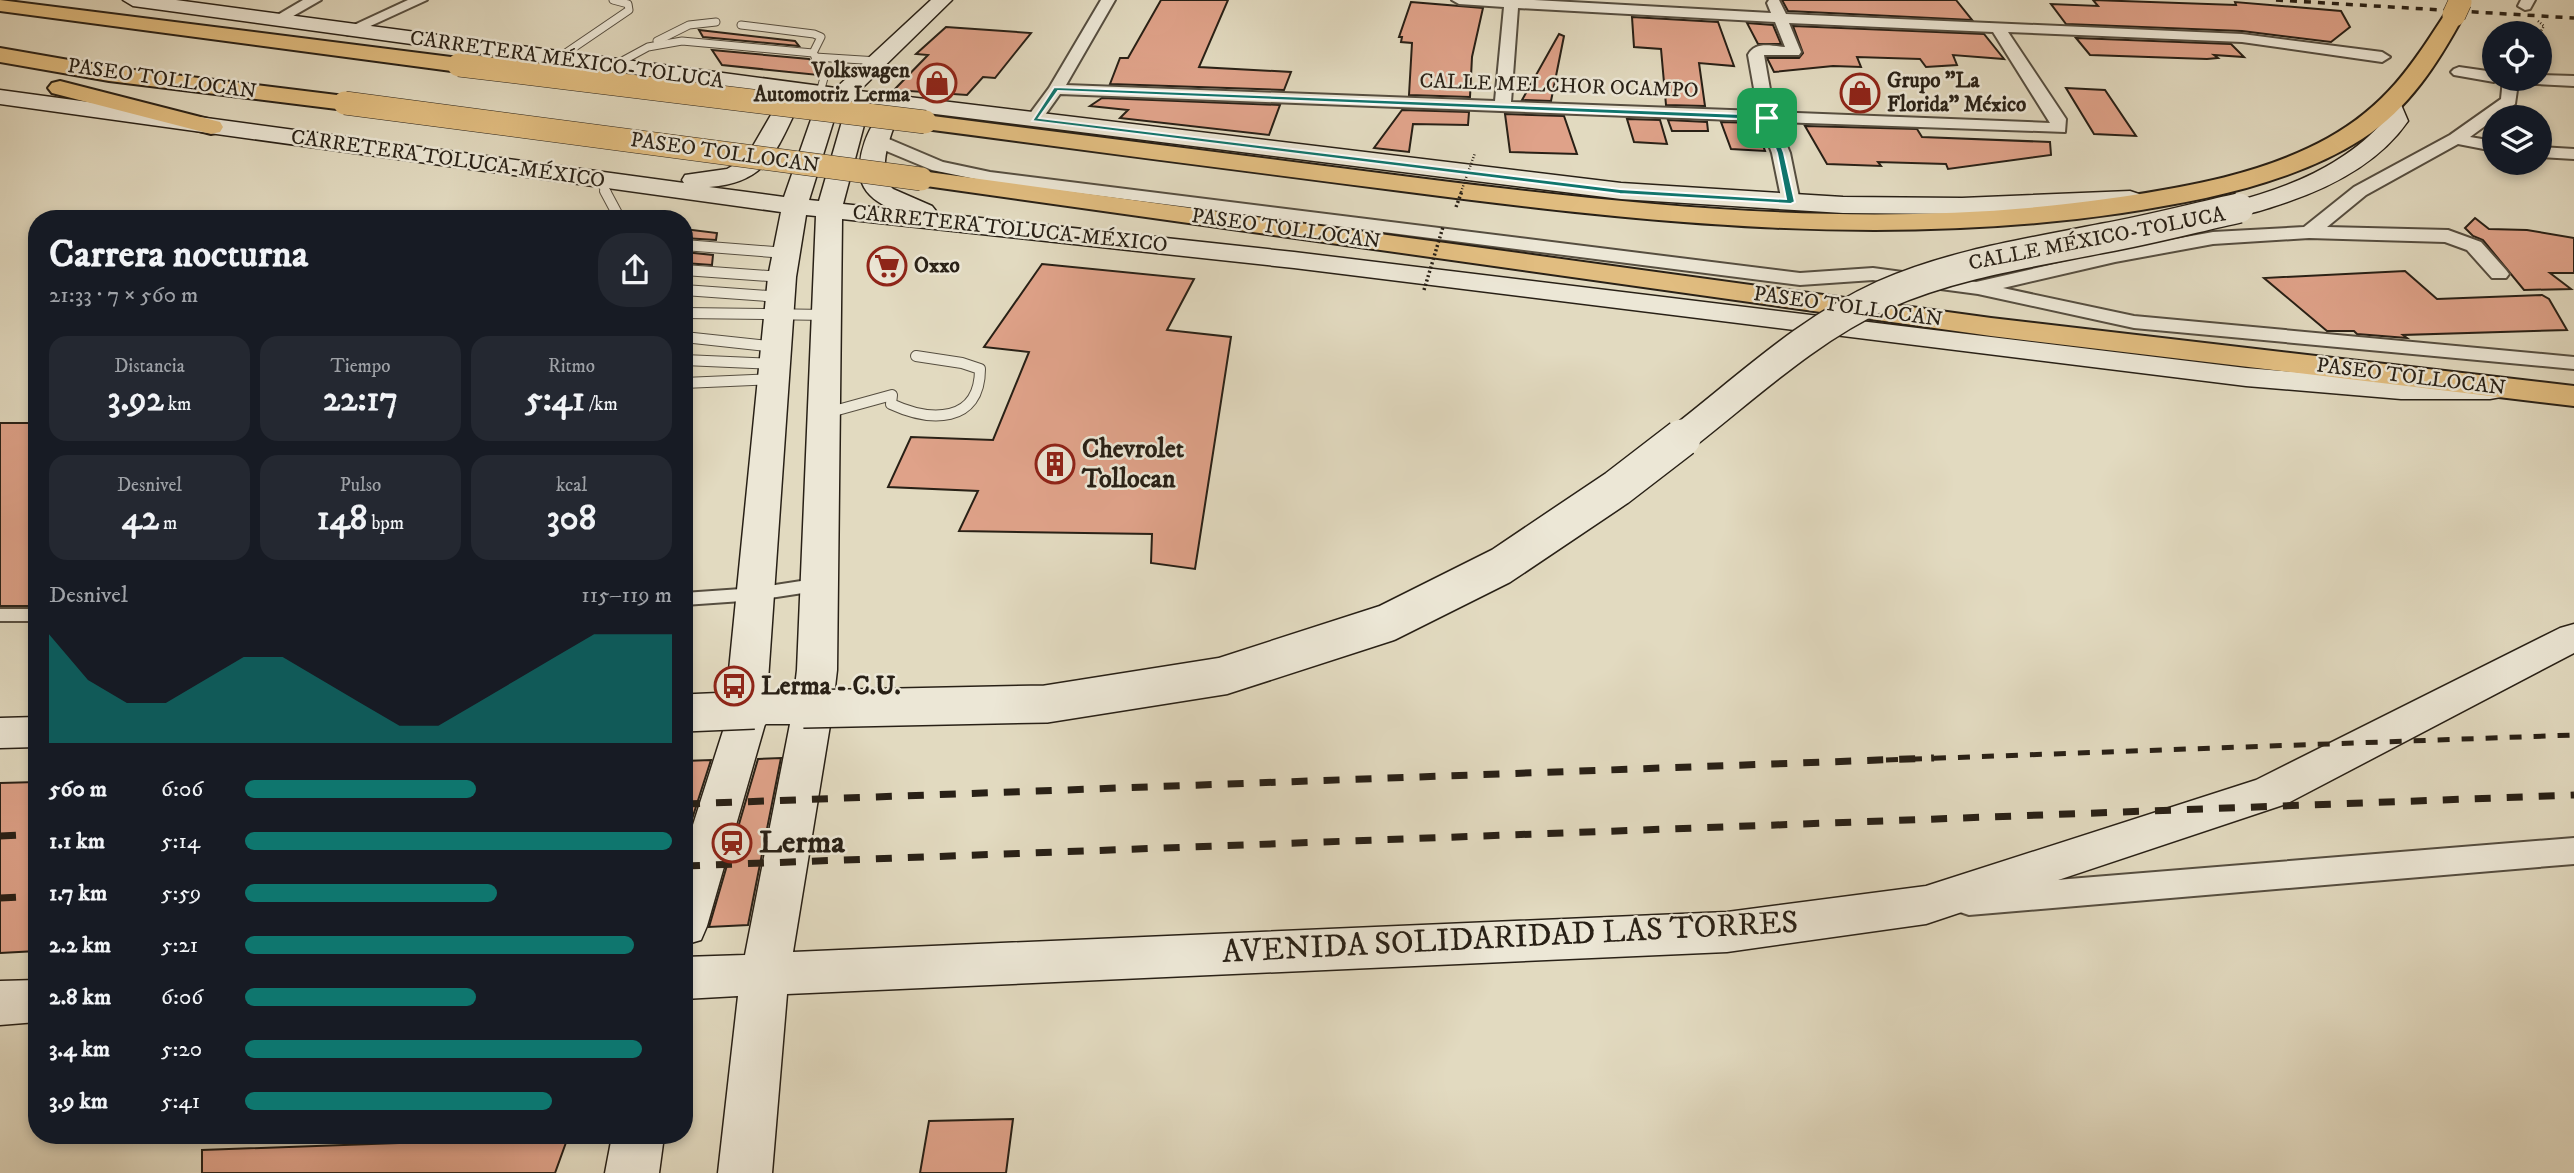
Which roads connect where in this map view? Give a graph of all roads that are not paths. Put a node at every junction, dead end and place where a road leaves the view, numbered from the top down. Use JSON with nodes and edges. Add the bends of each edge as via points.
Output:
{"nodes":[{"id":1,"x":113,"y":0,"type":"edge"},
{"id":2,"x":314,"y":0,"type":"edge"},
{"id":3,"x":420,"y":0,"type":"edge"},
{"id":4,"x":613,"y":0,"type":"edge"},
{"id":5,"x":942,"y":0,"type":"edge"},
{"id":6,"x":1108,"y":0,"type":"edge"},
{"id":7,"x":1459,"y":0,"type":"edge"},
{"id":8,"x":1773,"y":0,"type":"edge"},
{"id":9,"x":139,"y":2,"type":"edge"},
{"id":10,"x":1512,"y":2,"type":"edge"},
{"id":11,"x":0,"y":5,"type":"edge"},
{"id":12,"x":2459,"y":6,"type":"edge"},
{"id":13,"x":1780,"y":18,"type":"junction"},
{"id":14,"x":276,"y":20,"type":"junction"},
{"id":15,"x":716,"y":22,"type":"dead end"},
{"id":16,"x":741,"y":25,"type":"dead end"},
{"id":17,"x":1997,"y":27,"type":"junction"},
{"id":18,"x":348,"y":31,"type":"junction"},
{"id":19,"x":648,"y":47,"type":"junction"},
{"id":20,"x":0,"y":55,"type":"edge"},
{"id":21,"x":814,"y":55,"type":"junction"},
{"id":22,"x":2382,"y":57,"type":"dead end"},
{"id":23,"x":557,"y":59,"type":"junction"},
{"id":24,"x":878,"y":61,"type":"junction"},
{"id":25,"x":0,"y":64,"type":"edge"},
{"id":26,"x":613,"y":66,"type":"junction"},
{"id":27,"x":2459,"y":72,"type":"dead end"},
{"id":28,"x":0,"y":73,"type":"edge"},
{"id":29,"x":109,"y":74,"type":"junction"},
{"id":30,"x":2482,"y":75,"type":"edge"},
{"id":31,"x":2552,"y":80,"type":"edge"},
{"id":32,"x":2574,"y":81,"type":"edge"},
{"id":33,"x":766,"y":86,"type":"junction"},
{"id":34,"x":1056,"y":89,"type":"junction"},
{"id":35,"x":2510,"y":91,"type":"edge"},
{"id":36,"x":820,"y":92,"type":"junction"},
{"id":37,"x":844,"y":95,"type":"junction"},
{"id":38,"x":0,"y":97,"type":"edge"},
{"id":39,"x":2391,"y":105,"type":"junction"},
{"id":40,"x":1503,"y":107,"type":"junction"},
{"id":41,"x":928,"y":114,"type":"junction"},
{"id":42,"x":1767,"y":118,"type":"junction"},
{"id":43,"x":1034,"y":119,"type":"junction"},
{"id":44,"x":211,"y":127,"type":"junction"},
{"id":45,"x":2456,"y":139,"type":"junction"},
{"id":46,"x":878,"y":141,"type":"junction"},
{"id":47,"x":2482,"y":144,"type":"edge"},
{"id":48,"x":2552,"y":153,"type":"edge"},
{"id":49,"x":2574,"y":155,"type":"edge"},
{"id":50,"x":608,"y":181,"type":"junction"},
{"id":51,"x":2183,"y":194,"type":"junction"},
{"id":52,"x":1791,"y":202,"type":"junction"},
{"id":53,"x":795,"y":206,"type":"junction"},
{"id":54,"x":829,"y":209,"type":"junction"},
{"id":55,"x":617,"y":210,"type":"edge"},
{"id":56,"x":967,"y":223,"type":"junction"},
{"id":57,"x":2309,"y":232,"type":"junction"},
{"id":58,"x":847,"y":243,"type":"junction"},
{"id":59,"x":693,"y":252,"type":"edge"},
{"id":60,"x":2499,"y":274,"type":"dead end"},
{"id":61,"x":693,"y":275,"type":"edge"},
{"id":62,"x":1976,"y":288,"type":"junction"},
{"id":63,"x":693,"y":293,"type":"edge"},
{"id":64,"x":693,"y":314,"type":"edge"},
{"id":65,"x":827,"y":315,"type":"junction"},
{"id":66,"x":779,"y":319,"type":"junction"},
{"id":67,"x":693,"y":335,"type":"edge"},
{"id":68,"x":693,"y":356,"type":"edge"},
{"id":69,"x":916,"y":356,"type":"dead end"},
{"id":70,"x":2574,"y":363,"type":"edge"},
{"id":71,"x":693,"y":377,"type":"edge"},
{"id":72,"x":2512,"y":390,"type":"junction"},
{"id":73,"x":2574,"y":396,"type":"edge"},
{"id":74,"x":823,"y":414,"type":"junction"},
{"id":75,"x":819,"y":584,"type":"junction"},
{"id":76,"x":755,"y":594,"type":"junction"},
{"id":77,"x":693,"y":598,"type":"edge"},
{"id":78,"x":0,"y":615,"type":"edge"},
{"id":79,"x":28,"y":615,"type":"edge"},
{"id":80,"x":2574,"y":637,"type":"edge"},
{"id":81,"x":693,"y":713,"type":"edge"},
{"id":82,"x":28,"y":732,"type":"edge"},
{"id":83,"x":0,"y":733,"type":"edge"},
{"id":84,"x":2574,"y":851,"type":"edge"},
{"id":85,"x":693,"y":897,"type":"edge"},
{"id":86,"x":1926,"y":905,"type":"junction"},
{"id":87,"x":765,"y":975,"type":"junction"},
{"id":88,"x":693,"y":978,"type":"edge"},
{"id":89,"x":28,"y":1002,"type":"edge"},
{"id":90,"x":0,"y":1003,"type":"edge"},
{"id":91,"x":637,"y":1144,"type":"edge"},
{"id":92,"x":632,"y":1173,"type":"edge"},
{"id":93,"x":746,"y":1173,"type":"edge"}],
"edges":[{"from":1,"to":9,"type":"highway"},
{"from":2,"to":14,"type":"street"},
{"from":3,"to":18,"type":"street"},
{"from":4,"to":23,"type":"lane","via":[[628,4],[629,10]]},
{"from":5,"to":24,"type":"main road"},
{"from":6,"to":34,"type":"street"},
{"from":7,"to":10,"type":"street"},
{"from":8,"to":13,"type":"street"},
{"from":9,"to":14,"type":"main road","name":"CARRETERA MÉXICO-TOLUCA"},
{"from":10,"to":13,"type":"street"},
{"from":10,"to":40,"type":"street"},
{"from":11,"to":41,"type":"highway","name":"PASEO TOLLOCAN","bridge":true,"via":[[458,65]]},
{"from":12,"to":39,"type":"highway","name":"PASEO TOLLOCAN","via":[[2428,63]]},
{"from":13,"to":17,"type":"street"},
{"from":13,"to":42,"type":"street","via":[[1794,52],[1758,50],[1755,55]]},
{"from":14,"to":18,"type":"main road","name":"CARRETERA MÉXICO-TOLUCA"},
{"from":15,"to":19,"type":"lane","via":[[689,25]]},
{"from":16,"to":21,"type":"lane","via":[[814,34],[821,37]]},
{"from":17,"to":22,"type":"street","via":[[2242,38]]},
{"from":17,"to":42,"type":"street","name":"CALLE MELCHOR OCAMPO","via":[[2058,119],[2059,128]]},
{"from":18,"to":23,"type":"main road","name":"CARRETERA MÉXICO-TOLUCA"},
{"from":19,"to":21,"type":"lane","via":[[696,41]]},
{"from":19,"to":26,"type":"lane"},
{"from":20,"to":29,"type":"highway","name":"PASEO TOLLOCAN"},
{"from":21,"to":24,"type":"lane"},
{"from":21,"to":36,"type":"lane","via":[[826,71]]},
{"from":23,"to":26,"type":"main road","name":"CARRETERA MÉXICO-TOLUCA"},
{"from":24,"to":37,"type":"main road"},
{"from":25,"to":29,"type":"highway"},
{"from":26,"to":33,"type":"main road","name":"CARRETERA MÉXICO-TOLUCA"},
{"from":27,"to":30,"type":"street"},
{"from":28,"to":44,"type":"highway"},
{"from":29,"to":72,"type":"highway","name":"PASEO TOLLOCAN","bridge":true,"via":[[921,179],[1992,327]]},
{"from":31,"to":32,"type":"street"},
{"from":33,"to":36,"type":"main road","name":"CARRETERA MÉXICO-TOLUCA"},
{"from":33,"to":50,"type":"main road","via":[[783,95],[786,108],[752,168],[708,180]]},
{"from":34,"to":40,"type":"street","name":"CALLE MELCHOR OCAMPO"},
{"from":34,"to":43,"type":"street"},
{"from":35,"to":45,"type":"street","via":[[2509,100]]},
{"from":36,"to":37,"type":"main road","name":"CARRETERA MÉXICO-TOLUCA"},
{"from":37,"to":41,"type":"main road","name":"CARRETERA MÉXICO-TOLUCA"},
{"from":37,"to":53,"type":"main road","via":[[825,111]]},
{"from":37,"to":54,"type":"main road","via":[[857,110]]},
{"from":38,"to":44,"type":"main road","name":"CARRETERA TOLUCA-MÉXICO"},
{"from":39,"to":51,"type":"highway","name":"PASEO TOLLOCAN","via":[[2353,134],[2298,161]]},
{"from":39,"to":81,"type":"main road","bridge":true,"via":[[2397,121],[2383,139],[2357,159],[2293,191],[2239,208],[1975,264],[1883,295],[1757,375],[1726,405],[1617,488],[1501,566],[1374,627],[1223,676],[1046,704]]},
{"from":40,"to":42,"type":"street","name":"CALLE MELCHOR OCAMPO"},
{"from":41,"to":43,"type":"main road","name":"CARRETERA MÉXICO-TOLUCA"},
{"from":41,"to":46,"type":"main road","via":[[903,111],[889,117]]},
{"from":41,"to":51,"type":"highway","name":"PASEO TOLLOCAN","via":[[1618,211],[1739,221],[1979,221]]},
{"from":42,"to":52,"type":"street","via":[[1781,153]]},
{"from":43,"to":52,"type":"main road","name":"CARRETERA MÉXICO-TOLUCA","via":[[1620,191]]},
{"from":44,"to":50,"type":"main road","name":"CARRETERA TOLUCA-MÉXICO"},
{"from":45,"to":47,"type":"street"},
{"from":45,"to":57,"type":"street","via":[[2360,191]]},
{"from":46,"to":56,"type":"main road","via":[[872,176],[879,190],[906,206]]},
{"from":46,"to":62,"type":"street","name":"CALLE MÉXICO-TOLUCA","via":[[939,166],[990,177],[1800,279],[1873,275]]},
{"from":48,"to":49,"type":"street"},
{"from":50,"to":53,"type":"main road","name":"CARRETERA TOLUCA-MÉXICO"},
{"from":50,"to":55,"type":"lane"},
{"from":51,"to":52,"type":"main road","name":"CARRETERA MÉXICO-TOLUCA","via":[[1962,206]]},
{"from":53,"to":54,"type":"main road","name":"CARRETERA TOLUCA-MÉXICO"},
{"from":53,"to":66,"type":"main road"},
{"from":54,"to":56,"type":"main road","name":"CARRETERA TOLUCA-MÉXICO"},
{"from":54,"to":58,"type":"main road"},
{"from":56,"to":58,"type":"main road","via":[[899,230]]},
{"from":56,"to":72,"type":"main road","name":"CARRETERA TOLUCA-MÉXICO","via":[[2246,377],[2401,390]]},
{"from":57,"to":60,"type":"street","name":"CALLE MÉXICO-TOLUCA","via":[[2448,236],[2474,246]]},
{"from":57,"to":62,"type":"street","name":"CALLE MÉXICO-TOLUCA","via":[[2213,238]]},
{"from":58,"to":65,"type":"main road"},
{"from":59,"to":66,"type":"lane"},
{"from":61,"to":66,"type":"lane"},
{"from":62,"to":70,"type":"street","via":[[2134,323]]},
{"from":63,"to":66,"type":"lane"},
{"from":64,"to":66,"type":"lane"},
{"from":65,"to":66,"type":"lane"},
{"from":65,"to":74,"type":"main road"},
{"from":66,"to":67,"type":"lane"},
{"from":66,"to":68,"type":"lane"},
{"from":66,"to":71,"type":"lane"},
{"from":66,"to":76,"type":"main road"},
{"from":69,"to":74,"type":"lane","via":[[980,369],[981,379],[967,408],[952,415],[920,415],[891,404],[892,396]]},
{"from":72,"to":73,"type":"highway","name":"PASEO TOLLOCAN"},
{"from":74,"to":75,"type":"main road"},
{"from":75,"to":76,"type":"lane"},
{"from":75,"to":87,"type":"main road","via":[[817,670]]},
{"from":76,"to":77,"type":"lane"},
{"from":76,"to":85,"type":"main road","via":[[744,731]]},
{"from":78,"to":79,"type":"lane"},
{"from":80,"to":86,"type":"main road","name":"AVENIDA SOLIDARIDAD LAS TORRES","via":[[2272,792]]},
{"from":82,"to":83,"type":"main road"},
{"from":84,"to":86,"type":"street"},
{"from":86,"to":87,"type":"main road","name":"AVENIDA SOLIDARIDAD LAS TORRES","via":[[1727,932]]},
{"from":87,"to":88,"type":"main road","name":"AVENIDA SOLIDARIDAD LAS TORRES"},
{"from":87,"to":93,"type":"main road"},
{"from":89,"to":90,"type":"main road"},
{"from":91,"to":92,"type":"main road"}]}
